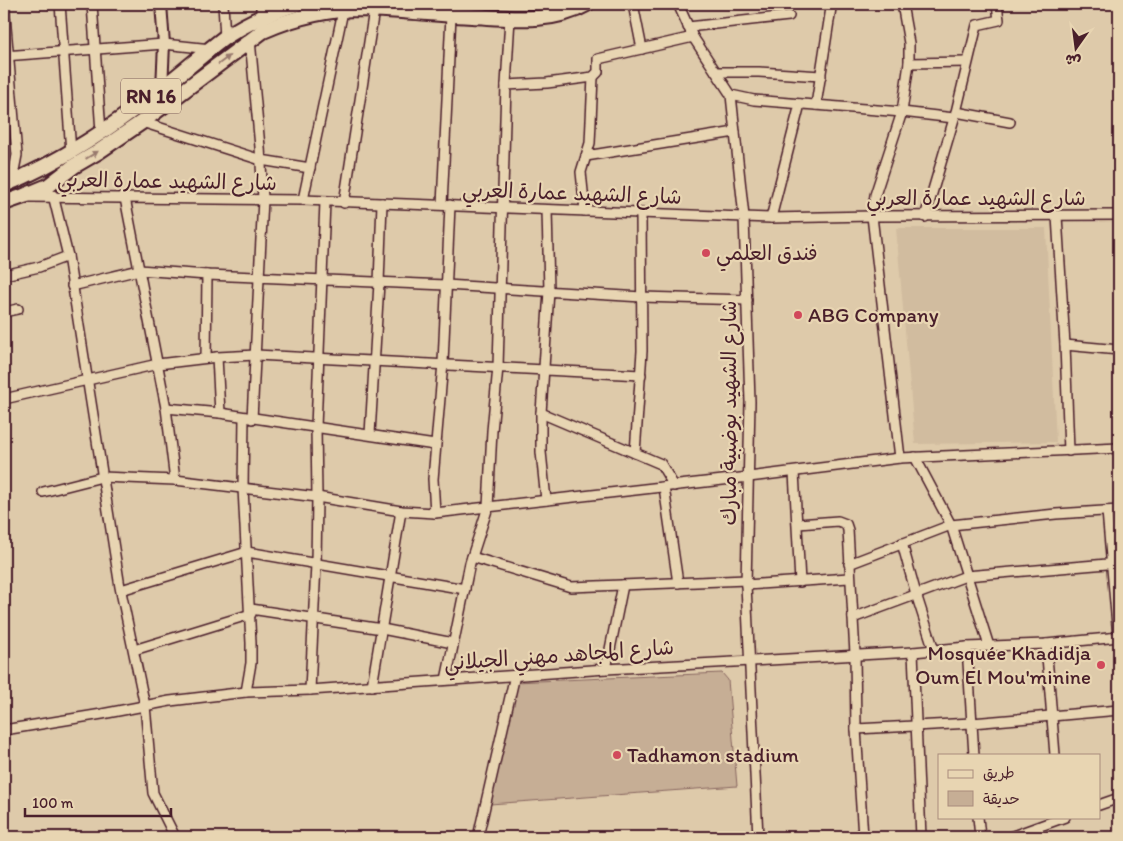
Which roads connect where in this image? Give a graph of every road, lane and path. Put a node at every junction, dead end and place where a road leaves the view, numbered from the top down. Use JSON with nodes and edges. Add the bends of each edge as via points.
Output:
{"nodes":[{"id":1,"x":4,"y":4,"type":"edge"},
{"id":2,"x":60,"y":4,"type":"edge"},
{"id":3,"x":92,"y":4,"type":"edge"},
{"id":4,"x":162,"y":4,"type":"edge"},
{"id":5,"x":223,"y":4,"type":"edge"},
{"id":6,"x":296,"y":4,"type":"edge"},
{"id":7,"x":587,"y":4,"type":"edge"},
{"id":8,"x":633,"y":4,"type":"edge"},
{"id":9,"x":678,"y":4,"type":"edge"},
{"id":10,"x":902,"y":4,"type":"edge"},
{"id":11,"x":997,"y":4,"type":"edge"},
{"id":12,"x":831,"y":8,"type":"dead end"},
{"id":13,"x":261,"y":10,"type":"edge"},
{"id":14,"x":374,"y":10,"type":"junction"},
{"id":15,"x":343,"y":11,"type":"junction"},
{"id":16,"x":450,"y":15,"type":"junction"},
{"id":17,"x":789,"y":16,"type":"dead end"},
{"id":18,"x":510,"y":18,"type":"junction"},
{"id":19,"x":688,"y":27,"type":"junction"},
{"id":20,"x":693,"y":37,"type":"junction"},
{"id":21,"x":225,"y":38,"type":"junction"},
{"id":22,"x":250,"y":40,"type":"junction"},
{"id":23,"x":164,"y":44,"type":"junction"},
{"id":24,"x":642,"y":48,"type":"junction"},
{"id":25,"x":95,"y":49,"type":"junction"},
{"id":26,"x":211,"y":49,"type":"junction"},
{"id":27,"x":64,"y":51,"type":"junction"},
{"id":28,"x":6,"y":56,"type":"edge"},
{"id":29,"x":967,"y":62,"type":"junction"},
{"id":30,"x":909,"y":63,"type":"junction"},
{"id":31,"x":716,"y":72,"type":"junction"},
{"id":32,"x":821,"y":76,"type":"junction"},
{"id":33,"x":593,"y":77,"type":"junction"},
{"id":34,"x":506,"y":85,"type":"junction"},
{"id":35,"x":162,"y":88,"type":"junction"},
{"id":36,"x":731,"y":95,"type":"junction"},
{"id":37,"x":800,"y":104,"type":"junction"},
{"id":38,"x":816,"y":105,"type":"junction"},
{"id":39,"x":902,"y":112,"type":"junction"},
{"id":40,"x":955,"y":115,"type":"junction"},
{"id":41,"x":142,"y":122,"type":"junction"},
{"id":42,"x":1010,"y":122,"type":"dead end"},
{"id":43,"x":101,"y":132,"type":"junction"},
{"id":44,"x":735,"y":132,"type":"junction"},
{"id":45,"x":71,"y":152,"type":"junction"},
{"id":46,"x":586,"y":156,"type":"junction"},
{"id":47,"x":261,"y":160,"type":"junction"},
{"id":48,"x":310,"y":168,"type":"junction"},
{"id":49,"x":29,"y":175,"type":"junction"},
{"id":50,"x":8,"y":183,"type":"edge"},
{"id":51,"x":51,"y":192,"type":"junction"},
{"id":52,"x":24,"y":196,"type":"junction"},
{"id":53,"x":125,"y":198,"type":"junction"},
{"id":54,"x":263,"y":199,"type":"junction"},
{"id":55,"x":303,"y":200,"type":"junction"},
{"id":56,"x":325,"y":202,"type":"junction"},
{"id":57,"x":4,"y":203,"type":"edge"},
{"id":58,"x":344,"y":203,"type":"junction"},
{"id":59,"x":382,"y":203,"type":"junction"},
{"id":60,"x":446,"y":205,"type":"junction"},
{"id":61,"x":502,"y":207,"type":"junction"},
{"id":62,"x":547,"y":210,"type":"junction"},
{"id":63,"x":585,"y":211,"type":"junction"},
{"id":64,"x":641,"y":214,"type":"junction"},
{"id":65,"x":872,"y":216,"type":"junction"},
{"id":66,"x":1057,"y":216,"type":"junction"},
{"id":67,"x":1119,"y":216,"type":"edge"},
{"id":68,"x":744,"y":217,"type":"junction"},
{"id":69,"x":925,"y":217,"type":"junction"},
{"id":70,"x":771,"y":218,"type":"junction"},
{"id":71,"x":68,"y":256,"type":"junction"},
{"id":72,"x":139,"y":270,"type":"junction"},
{"id":73,"x":4,"y":275,"type":"edge"},
{"id":74,"x":207,"y":275,"type":"junction"},
{"id":75,"x":259,"y":278,"type":"junction"},
{"id":76,"x":323,"y":281,"type":"junction"},
{"id":77,"x":379,"y":283,"type":"junction"},
{"id":78,"x":446,"y":285,"type":"junction"},
{"id":79,"x":72,"y":286,"type":"junction"},
{"id":80,"x":500,"y":289,"type":"junction"},
{"id":81,"x":549,"y":291,"type":"junction"},
{"id":82,"x":642,"y":297,"type":"junction"},
{"id":83,"x":747,"y":300,"type":"junction"},
{"id":84,"x":18,"y":309,"type":"dead end"},
{"id":85,"x":4,"y":312,"type":"edge"},
{"id":86,"x":1065,"y":345,"type":"junction"},
{"id":87,"x":1119,"y":350,"type":"edge"},
{"id":88,"x":256,"y":355,"type":"junction"},
{"id":89,"x":217,"y":357,"type":"junction"},
{"id":90,"x":206,"y":358,"type":"junction"},
{"id":91,"x":319,"y":358,"type":"junction"},
{"id":92,"x":375,"y":362,"type":"junction"},
{"id":93,"x":158,"y":364,"type":"junction"},
{"id":94,"x":443,"y":364,"type":"junction"},
{"id":95,"x":498,"y":367,"type":"junction"},
{"id":96,"x":544,"y":370,"type":"junction"},
{"id":97,"x":641,"y":375,"type":"junction"},
{"id":98,"x":88,"y":379,"type":"junction"},
{"id":99,"x":4,"y":399,"type":"edge"},
{"id":100,"x":166,"y":408,"type":"junction"},
{"id":101,"x":220,"y":413,"type":"junction"},
{"id":102,"x":541,"y":414,"type":"junction"},
{"id":103,"x":248,"y":418,"type":"junction"},
{"id":104,"x":316,"y":427,"type":"junction"},
{"id":105,"x":370,"y":434,"type":"junction"},
{"id":106,"x":435,"y":445,"type":"junction"},
{"id":107,"x":1119,"y":448,"type":"edge"},
{"id":108,"x":1068,"y":451,"type":"junction"},
{"id":109,"x":635,"y":453,"type":"junction"},
{"id":110,"x":915,"y":457,"type":"junction"},
{"id":111,"x":900,"y":458,"type":"junction"},
{"id":112,"x":794,"y":472,"type":"junction"},
{"id":113,"x":102,"y":477,"type":"junction"},
{"id":114,"x":749,"y":477,"type":"junction"},
{"id":115,"x":175,"y":480,"type":"junction"},
{"id":116,"x":669,"y":486,"type":"junction"},
{"id":117,"x":243,"y":488,"type":"junction"},
{"id":118,"x":44,"y":492,"type":"dead end"},
{"id":119,"x":317,"y":497,"type":"junction"},
{"id":120,"x":546,"y":500,"type":"junction"},
{"id":121,"x":488,"y":508,"type":"junction"},
{"id":122,"x":1119,"y":510,"type":"edge"},
{"id":123,"x":402,"y":511,"type":"junction"},
{"id":124,"x":1107,"y":511,"type":"junction"},
{"id":125,"x":435,"y":513,"type":"junction"},
{"id":126,"x":798,"y":524,"type":"junction"},
{"id":127,"x":951,"y":525,"type":"junction"},
{"id":128,"x":902,"y":543,"type":"junction"},
{"id":129,"x":247,"y":552,"type":"junction"},
{"id":130,"x":472,"y":557,"type":"junction"},
{"id":131,"x":1116,"y":563,"type":"edge"},
{"id":132,"x":316,"y":564,"type":"junction"},
{"id":133,"x":849,"y":564,"type":"junction"},
{"id":134,"x":966,"y":576,"type":"junction"},
{"id":135,"x":390,"y":577,"type":"junction"},
{"id":136,"x":849,"y":578,"type":"junction"},
{"id":137,"x":678,"y":582,"type":"junction"},
{"id":138,"x":746,"y":582,"type":"junction"},
{"id":139,"x":800,"y":582,"type":"junction"},
{"id":140,"x":623,"y":585,"type":"junction"},
{"id":141,"x":464,"y":589,"type":"junction"},
{"id":142,"x":121,"y":590,"type":"junction"},
{"id":143,"x":916,"y":594,"type":"junction"},
{"id":144,"x":251,"y":611,"type":"junction"},
{"id":145,"x":314,"y":618,"type":"junction"},
{"id":146,"x":853,"y":618,"type":"junction"},
{"id":147,"x":382,"y":629,"type":"junction"},
{"id":148,"x":1119,"y":637,"type":"edge"},
{"id":149,"x":453,"y":643,"type":"junction"},
{"id":150,"x":1046,"y":644,"type":"junction"},
{"id":151,"x":989,"y":646,"type":"junction"},
{"id":152,"x":966,"y":647,"type":"junction"},
{"id":153,"x":134,"y":650,"type":"junction"},
{"id":154,"x":934,"y":650,"type":"junction"},
{"id":155,"x":913,"y":652,"type":"junction"},
{"id":156,"x":855,"y":654,"type":"junction"},
{"id":157,"x":750,"y":660,"type":"junction"},
{"id":158,"x":606,"y":669,"type":"junction"},
{"id":159,"x":514,"y":675,"type":"junction"},
{"id":160,"x":446,"y":680,"type":"junction"},
{"id":161,"x":372,"y":686,"type":"junction"},
{"id":162,"x":310,"y":690,"type":"junction"},
{"id":163,"x":246,"y":692,"type":"junction"},
{"id":164,"x":145,"y":706,"type":"junction"},
{"id":165,"x":1119,"y":710,"type":"edge"},
{"id":166,"x":1052,"y":716,"type":"junction"},
{"id":167,"x":972,"y":723,"type":"junction"},
{"id":168,"x":916,"y":725,"type":"junction"},
{"id":169,"x":856,"y":729,"type":"junction"},
{"id":170,"x":4,"y":730,"type":"edge"},
{"id":171,"x":974,"y":754,"type":"edge"},
{"id":172,"x":1055,"y":754,"type":"edge"},
{"id":173,"x":1119,"y":798,"type":"edge"},
{"id":174,"x":1100,"y":805,"type":"edge"},
{"id":175,"x":978,"y":818,"type":"edge"},
{"id":176,"x":1062,"y":818,"type":"edge"},
{"id":177,"x":175,"y":837,"type":"edge"},
{"id":178,"x":478,"y":837,"type":"edge"},
{"id":179,"x":758,"y":837,"type":"edge"},
{"id":180,"x":863,"y":837,"type":"edge"},
{"id":181,"x":921,"y":837,"type":"edge"},
{"id":182,"x":980,"y":837,"type":"edge"},
{"id":183,"x":1010,"y":837,"type":"edge"}],
"edges":[{"from":1,"to":28,"type":"street"},
{"from":2,"to":27,"type":"street"},
{"from":3,"to":25,"type":"street"},
{"from":4,"to":23,"type":"street"},
{"from":5,"to":21,"type":"street"},
{"from":6,"to":13,"type":"main road","number":"RN 16"},
{"from":7,"to":18,"type":"main road","number":"RN 16","via":[[565,14]]},
{"from":8,"to":24,"type":"street"},
{"from":9,"to":19,"type":"street","name":"شارع الشهيد بوضبية مبارك"},
{"from":10,"to":30,"type":"street"},
{"from":11,"to":29,"type":"street","via":[[1000,20],[977,25]]},
{"from":12,"to":32,"type":"street"},
{"from":13,"to":21,"type":"main road","number":"RN 16"},
{"from":14,"to":15,"type":"main road","number":"RN 16"},
{"from":14,"to":16,"type":"main road","number":"RN 16"},
{"from":14,"to":58,"type":"street"},
{"from":15,"to":22,"type":"main road","number":"RN 16","via":[[306,15],[263,31]]},
{"from":15,"to":48,"type":"street"},
{"from":16,"to":18,"type":"main road","number":"RN 16"},
{"from":16,"to":60,"type":"street"},
{"from":17,"to":19,"type":"street"},
{"from":18,"to":34,"type":"street"},
{"from":19,"to":20,"type":"street","name":"شارع الشهيد بوضبية مبارك"},
{"from":20,"to":24,"type":"street"},
{"from":20,"to":31,"type":"street","name":"شارع الشهيد بوضبية مبارك"},
{"from":21,"to":26,"type":"main road","number":"RN 16"},
{"from":41,"to":22,"type":"main road","number":"RN 16","one_way":true},
{"from":22,"to":47,"type":"street"},
{"from":23,"to":25,"type":"street"},
{"from":23,"to":26,"type":"street"},
{"from":23,"to":35,"type":"street"},
{"from":24,"to":33,"type":"street","via":[[598,59],[598,72]]},
{"from":25,"to":27,"type":"street"},
{"from":25,"to":43,"type":"street"},
{"from":26,"to":35,"type":"main road","number":"RN 16"},
{"from":27,"to":28,"type":"street"},
{"from":27,"to":45,"type":"street"},
{"from":28,"to":50,"type":"street","via":[[17,155]]},
{"from":29,"to":30,"type":"street"},
{"from":29,"to":40,"type":"street"},
{"from":30,"to":39,"type":"street"},
{"from":31,"to":32,"type":"street"},
{"from":31,"to":36,"type":"street","name":"شارع الشهيد بوضبية مبارك"},
{"from":32,"to":38,"type":"street"},
{"from":33,"to":34,"type":"street"},
{"from":33,"to":46,"type":"street","via":[[590,143]]},
{"from":34,"to":61,"type":"street"},
{"from":35,"to":43,"type":"main road","number":"RN 16"},
{"from":36,"to":37,"type":"street"},
{"from":36,"to":44,"type":"street","name":"شارع الشهيد بوضبية مبارك"},
{"from":37,"to":38,"type":"street"},
{"from":37,"to":70,"type":"street"},
{"from":38,"to":39,"type":"street"},
{"from":39,"to":40,"type":"street"},
{"from":39,"to":65,"type":"street","via":[[875,195]]},
{"from":40,"to":42,"type":"street"},
{"from":40,"to":69,"type":"street"},
{"from":41,"to":47,"type":"street"},
{"from":51,"to":41,"type":"main road","number":"RN 16","one_way":true},
{"from":43,"to":45,"type":"main road","number":"RN 16"},
{"from":44,"to":46,"type":"street"},
{"from":44,"to":68,"type":"street","name":"شارع الشهيد بوضبية مبارك"},
{"from":45,"to":49,"type":"main road","number":"RN 16"},
{"from":46,"to":63,"type":"street","via":[[581,172]]},
{"from":47,"to":48,"type":"street"},
{"from":47,"to":54,"type":"street"},
{"from":48,"to":55,"type":"street"},
{"from":49,"to":50,"type":"main road","number":"RN 16"},
{"from":49,"to":51,"type":"main road"},
{"from":50,"to":52,"type":"main road"},
{"from":51,"to":52,"type":"main road","number":"RN 16"},
{"from":51,"to":53,"type":"street","name":"شارع الشهيد عمارة العربي"},
{"from":51,"to":71,"type":"street"},
{"from":52,"to":57,"type":"main road","number":"RN 16"},
{"from":53,"to":54,"type":"street","name":"شارع الشهيد عمارة العربي"},
{"from":53,"to":72,"type":"street"},
{"from":54,"to":55,"type":"street","name":"شارع الشهيد عمارة العربي"},
{"from":54,"to":75,"type":"street"},
{"from":55,"to":56,"type":"street","name":"شارع الشهيد عمارة العربي"},
{"from":56,"to":58,"type":"street","name":"شارع الشهيد عمارة العربي"},
{"from":56,"to":76,"type":"street"},
{"from":58,"to":59,"type":"street","name":"شارع الشهيد عمارة العربي"},
{"from":59,"to":60,"type":"street","name":"شارع الشهيد عمارة العربي"},
{"from":59,"to":77,"type":"street"},
{"from":60,"to":61,"type":"street","name":"شارع الشهيد عمارة العربي"},
{"from":60,"to":78,"type":"street"},
{"from":61,"to":62,"type":"street","name":"شارع الشهيد عمارة العربي"},
{"from":61,"to":80,"type":"street"},
{"from":62,"to":63,"type":"street","name":"شارع الشهيد عمارة العربي"},
{"from":62,"to":81,"type":"street"},
{"from":63,"to":64,"type":"street","name":"شارع الشهيد عمارة العربي"},
{"from":64,"to":68,"type":"street","name":"شارع الشهيد عمارة العربي"},
{"from":64,"to":82,"type":"street"},
{"from":65,"to":69,"type":"street","name":"شارع الشهيد عمارة العربي"},
{"from":65,"to":70,"type":"street","name":"شارع الشهيد عمارة العربي"},
{"from":65,"to":111,"type":"street"},
{"from":66,"to":67,"type":"street","name":"شارع الشهيد عمارة العربي"},
{"from":66,"to":69,"type":"street","name":"شارع الشهيد عمارة العربي"},
{"from":66,"to":86,"type":"street"},
{"from":68,"to":70,"type":"street","name":"شارع الشهيد عمارة العربي"},
{"from":68,"to":83,"type":"street","name":"شارع الشهيد بوضبية مبارك"},
{"from":71,"to":73,"type":"street"},
{"from":71,"to":79,"type":"street"},
{"from":72,"to":74,"type":"street"},
{"from":72,"to":79,"type":"street"},
{"from":72,"to":93,"type":"street"},
{"from":74,"to":75,"type":"street"},
{"from":74,"to":90,"type":"street"},
{"from":75,"to":76,"type":"street"},
{"from":75,"to":88,"type":"street"},
{"from":76,"to":77,"type":"street"},
{"from":76,"to":91,"type":"street"},
{"from":77,"to":78,"type":"street"},
{"from":77,"to":92,"type":"street"},
{"from":78,"to":80,"type":"street"},
{"from":78,"to":94,"type":"street"},
{"from":79,"to":98,"type":"street"},
{"from":80,"to":81,"type":"street"},
{"from":80,"to":95,"type":"street"},
{"from":81,"to":82,"type":"street"},
{"from":81,"to":96,"type":"street"},
{"from":82,"to":83,"type":"street"},
{"from":82,"to":97,"type":"street"},
{"from":83,"to":114,"type":"street","name":"شارع الشهيد بوضبية مبارك"},
{"from":84,"to":85,"type":"street"},
{"from":86,"to":87,"type":"street"},
{"from":86,"to":108,"type":"street"},
{"from":88,"to":89,"type":"street"},
{"from":88,"to":91,"type":"street"},
{"from":88,"to":103,"type":"street"},
{"from":89,"to":90,"type":"street"},
{"from":89,"to":101,"type":"street"},
{"from":90,"to":93,"type":"street"},
{"from":91,"to":92,"type":"street"},
{"from":91,"to":104,"type":"street"},
{"from":92,"to":94,"type":"street"},
{"from":92,"to":105,"type":"street"},
{"from":93,"to":98,"type":"street"},
{"from":93,"to":100,"type":"street"},
{"from":94,"to":95,"type":"street"},
{"from":94,"to":106,"type":"street"},
{"from":95,"to":96,"type":"street"},
{"from":95,"to":121,"type":"street"},
{"from":96,"to":97,"type":"street"},
{"from":96,"to":102,"type":"street"},
{"from":97,"to":109,"type":"street"},
{"from":98,"to":99,"type":"street"},
{"from":98,"to":113,"type":"street"},
{"from":100,"to":101,"type":"street"},
{"from":100,"to":115,"type":"street"},
{"from":101,"to":103,"type":"street"},
{"from":102,"to":109,"type":"street"},
{"from":102,"to":120,"type":"street"},
{"from":103,"to":104,"type":"street"},
{"from":103,"to":117,"type":"street"},
{"from":104,"to":105,"type":"street"},
{"from":104,"to":119,"type":"street"},
{"from":105,"to":106,"type":"street"},
{"from":106,"to":125,"type":"street"},
{"from":107,"to":108,"type":"street"},
{"from":108,"to":110,"type":"street"},
{"from":109,"to":116,"type":"street","via":[[661,464]]},
{"from":110,"to":111,"type":"street"},
{"from":110,"to":127,"type":"street"},
{"from":111,"to":112,"type":"street"},
{"from":112,"to":114,"type":"street"},
{"from":112,"to":126,"type":"street"},
{"from":113,"to":115,"type":"street"},
{"from":113,"to":118,"type":"street"},
{"from":113,"to":142,"type":"street"},
{"from":114,"to":116,"type":"street"},
{"from":114,"to":138,"type":"street","name":"شارع الشهيد بوضبية مبارك"},
{"from":115,"to":117,"type":"street"},
{"from":116,"to":120,"type":"street"},
{"from":116,"to":137,"type":"street"},
{"from":117,"to":119,"type":"street"},
{"from":117,"to":129,"type":"street"},
{"from":119,"to":123,"type":"street"},
{"from":119,"to":132,"type":"street"},
{"from":120,"to":121,"type":"street"},
{"from":121,"to":125,"type":"street"},
{"from":121,"to":130,"type":"street"},
{"from":122,"to":124,"type":"street"},
{"from":123,"to":125,"type":"street"},
{"from":123,"to":135,"type":"street"},
{"from":124,"to":127,"type":"street"},
{"from":124,"to":131,"type":"street"},
{"from":126,"to":133,"type":"street","via":[[838,521],[846,524]]},
{"from":126,"to":139,"type":"street"},
{"from":127,"to":128,"type":"street"},
{"from":127,"to":134,"type":"street"},
{"from":128,"to":133,"type":"street"},
{"from":128,"to":143,"type":"street"},
{"from":129,"to":132,"type":"street"},
{"from":129,"to":142,"type":"street"},
{"from":129,"to":144,"type":"street"},
{"from":130,"to":140,"type":"street","via":[[572,587]]},
{"from":130,"to":141,"type":"street"},
{"from":131,"to":134,"type":"street"},
{"from":131,"to":148,"type":"street"},
{"from":132,"to":135,"type":"street"},
{"from":132,"to":145,"type":"street"},
{"from":133,"to":136,"type":"street"},
{"from":134,"to":143,"type":"street"},
{"from":134,"to":151,"type":"street"},
{"from":135,"to":141,"type":"street"},
{"from":135,"to":147,"type":"street"},
{"from":136,"to":139,"type":"street"},
{"from":136,"to":146,"type":"street"},
{"from":137,"to":138,"type":"street"},
{"from":137,"to":140,"type":"street"},
{"from":138,"to":139,"type":"street"},
{"from":138,"to":157,"type":"street","name":"شارع الشهيد بوضبية مبارك"},
{"from":140,"to":158,"type":"street"},
{"from":141,"to":149,"type":"street"},
{"from":142,"to":153,"type":"street"},
{"from":143,"to":146,"type":"street"},
{"from":143,"to":154,"type":"street"},
{"from":144,"to":145,"type":"street"},
{"from":144,"to":153,"type":"street"},
{"from":144,"to":163,"type":"street","via":[[251,663]]},
{"from":145,"to":147,"type":"street"},
{"from":145,"to":162,"type":"street"},
{"from":146,"to":156,"type":"street"},
{"from":147,"to":149,"type":"street"},
{"from":147,"to":161,"type":"street"},
{"from":148,"to":150,"type":"street","name":"شارع المجاهد مهني الجيلاني"},
{"from":149,"to":160,"type":"street"},
{"from":150,"to":151,"type":"street","name":"شارع المجاهد مهني الجيلاني"},
{"from":150,"to":166,"type":"street"},
{"from":151,"to":152,"type":"street","name":"شارع المجاهد مهني الجيلاني"},
{"from":152,"to":154,"type":"street","name":"شارع المجاهد مهني الجيلاني"},
{"from":152,"to":167,"type":"street"},
{"from":153,"to":164,"type":"street"},
{"from":154,"to":155,"type":"street","name":"شارع المجاهد مهني الجيلاني"},
{"from":155,"to":156,"type":"street","name":"شارع المجاهد مهني الجيلاني"},
{"from":155,"to":168,"type":"street"},
{"from":156,"to":157,"type":"street","name":"شارع المجاهد مهني الجيلاني"},
{"from":156,"to":169,"type":"street"},
{"from":157,"to":158,"type":"street","name":"شارع المجاهد مهني الجيلاني"},
{"from":157,"to":179,"type":"street","name":"شارع الشهيد بوضبية مبارك"},
{"from":158,"to":159,"type":"street","name":"شارع المجاهد مهني الجيلاني"},
{"from":159,"to":160,"type":"street","name":"شارع المجاهد مهني الجيلاني"},
{"from":159,"to":178,"type":"street"},
{"from":160,"to":161,"type":"street","name":"شارع المجاهد مهني الجيلاني"},
{"from":161,"to":162,"type":"street","name":"شارع المجاهد مهني الجيلاني"},
{"from":162,"to":163,"type":"street","name":"شارع المجاهد مهني الجيلاني"},
{"from":163,"to":164,"type":"street","name":"شارع المجاهد مهني الجيلاني"},
{"from":164,"to":170,"type":"street","name":"شارع المجاهد مهني الجيلاني"},
{"from":164,"to":177,"type":"street","via":[[153,793]]},
{"from":165,"to":166,"type":"street"},
{"from":166,"to":167,"type":"street"},
{"from":166,"to":172,"type":"street"},
{"from":167,"to":168,"type":"street"},
{"from":167,"to":171,"type":"street"},
{"from":168,"to":169,"type":"street"},
{"from":168,"to":181,"type":"street"},
{"from":169,"to":180,"type":"street"},
{"from":173,"to":174,"type":"street"},
{"from":175,"to":182,"type":"street"},
{"from":176,"to":183,"type":"street"}]}
